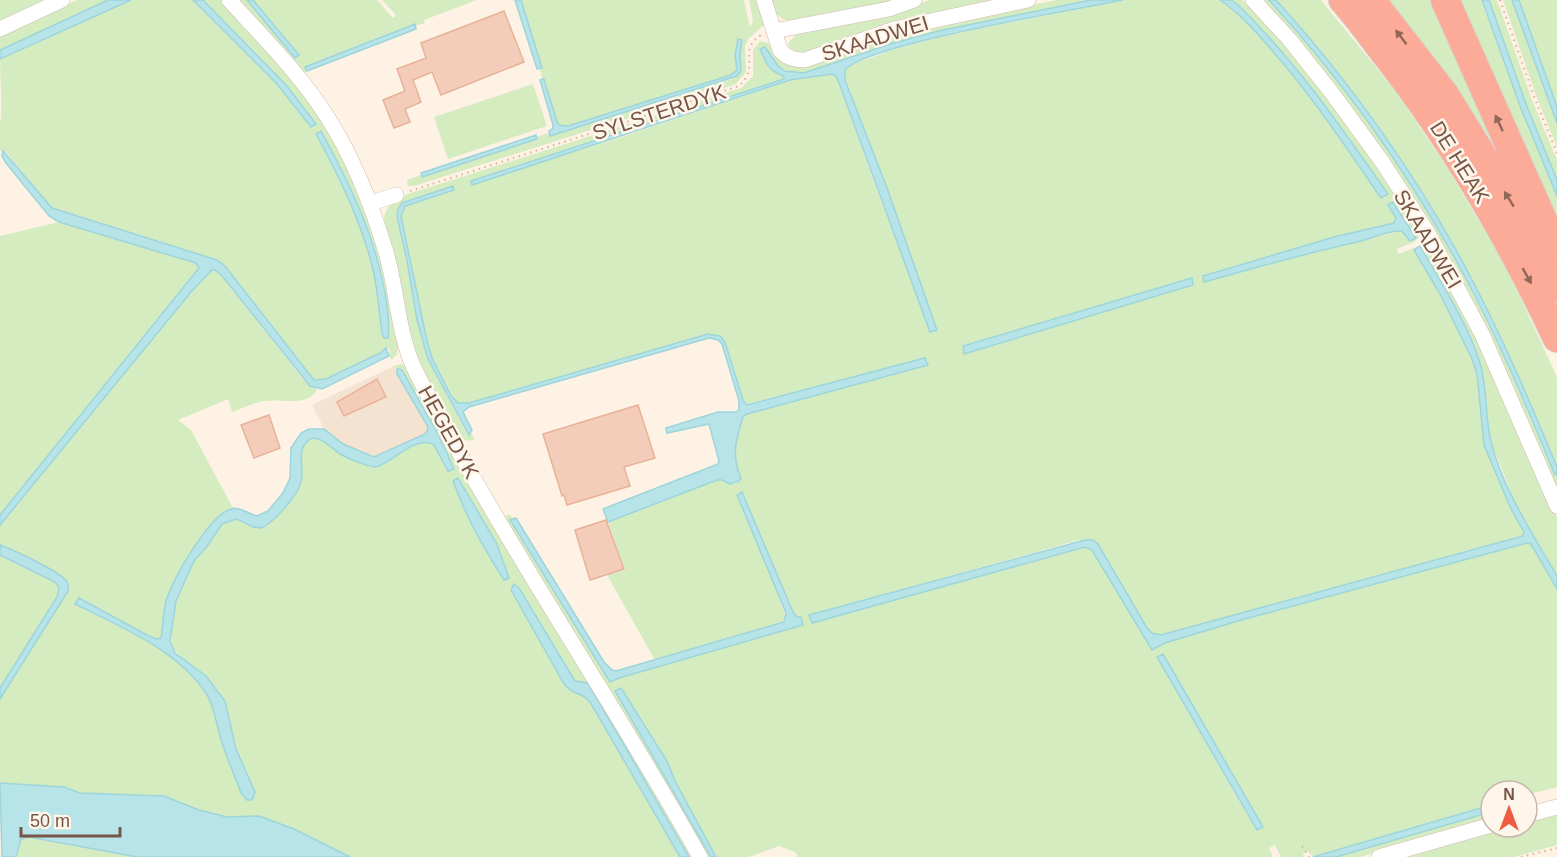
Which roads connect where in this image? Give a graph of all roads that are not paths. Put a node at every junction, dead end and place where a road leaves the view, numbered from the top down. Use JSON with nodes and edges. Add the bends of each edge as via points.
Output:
{"nodes":[{"id":1,"x":62,"y":0,"type":"edge"},
{"id":2,"x":230,"y":0,"type":"edge"},
{"id":3,"x":764,"y":0,"type":"edge"},
{"id":4,"x":914,"y":0,"type":"edge"},
{"id":5,"x":1028,"y":0,"type":"edge"},
{"id":6,"x":1253,"y":0,"type":"edge"},
{"id":7,"x":1328,"y":0,"type":"edge"},
{"id":8,"x":1343,"y":0,"type":"edge"},
{"id":9,"x":1371,"y":0,"type":"edge"},
{"id":10,"x":1444,"y":0,"type":"edge"},
{"id":11,"x":0,"y":29,"type":"edge"},
{"id":12,"x":774,"y":30,"type":"junction"},
{"id":13,"x":1420,"y":100,"type":"junction"},
{"id":14,"x":396,"y":195,"type":"road end"},
{"id":15,"x":371,"y":204,"type":"junction"},
{"id":16,"x":1557,"y":254,"type":"edge"},
{"id":17,"x":1557,"y":288,"type":"edge"},
{"id":18,"x":1557,"y":338,"type":"edge"},
{"id":19,"x":1557,"y":506,"type":"edge"},
{"id":20,"x":1557,"y":807,"type":"edge"},
{"id":21,"x":1539,"y":812,"type":"edge"},
{"id":22,"x":1479,"y":828,"type":"edge"},
{"id":23,"x":700,"y":857,"type":"edge"},
{"id":24,"x":1378,"y":857,"type":"edge"}],
"edges":[{"from":1,"to":11,"type":"street"},
{"from":2,"to":15,"type":"street","name":"HEGEDYK","via":[[327,116]]},
{"from":3,"to":12,"type":"street"},
{"from":4,"to":12,"type":"street","via":[[889,9]]},
{"from":5,"to":12,"type":"street","name":"SKAADWEI","via":[[894,29],[805,60],[784,55]]},
{"from":6,"to":19,"type":"street","name":"SKAADWEI","via":[[1332,93],[1428,233],[1482,334]]},
{"from":7,"to":13,"type":"highway"},
{"from":8,"to":13,"type":"highway","name":"DE HEAK"},
{"from":17,"to":9,"type":"highway","name":"DE HEAK","one_way":true,"via":[[1527,228],[1445,95]]},
{"from":16,"to":10,"type":"highway","one_way":true},
{"from":13,"to":18,"type":"highway","name":"DE HEAK","one_way":true,"via":[[1495,217]]},
{"from":14,"to":15,"type":"street"},
{"from":15,"to":23,"type":"street","name":"HEGEDYK","via":[[390,264],[404,339],[417,374],[484,496]]},
{"from":20,"to":21,"type":"street"},
{"from":22,"to":24,"type":"street"}]}
